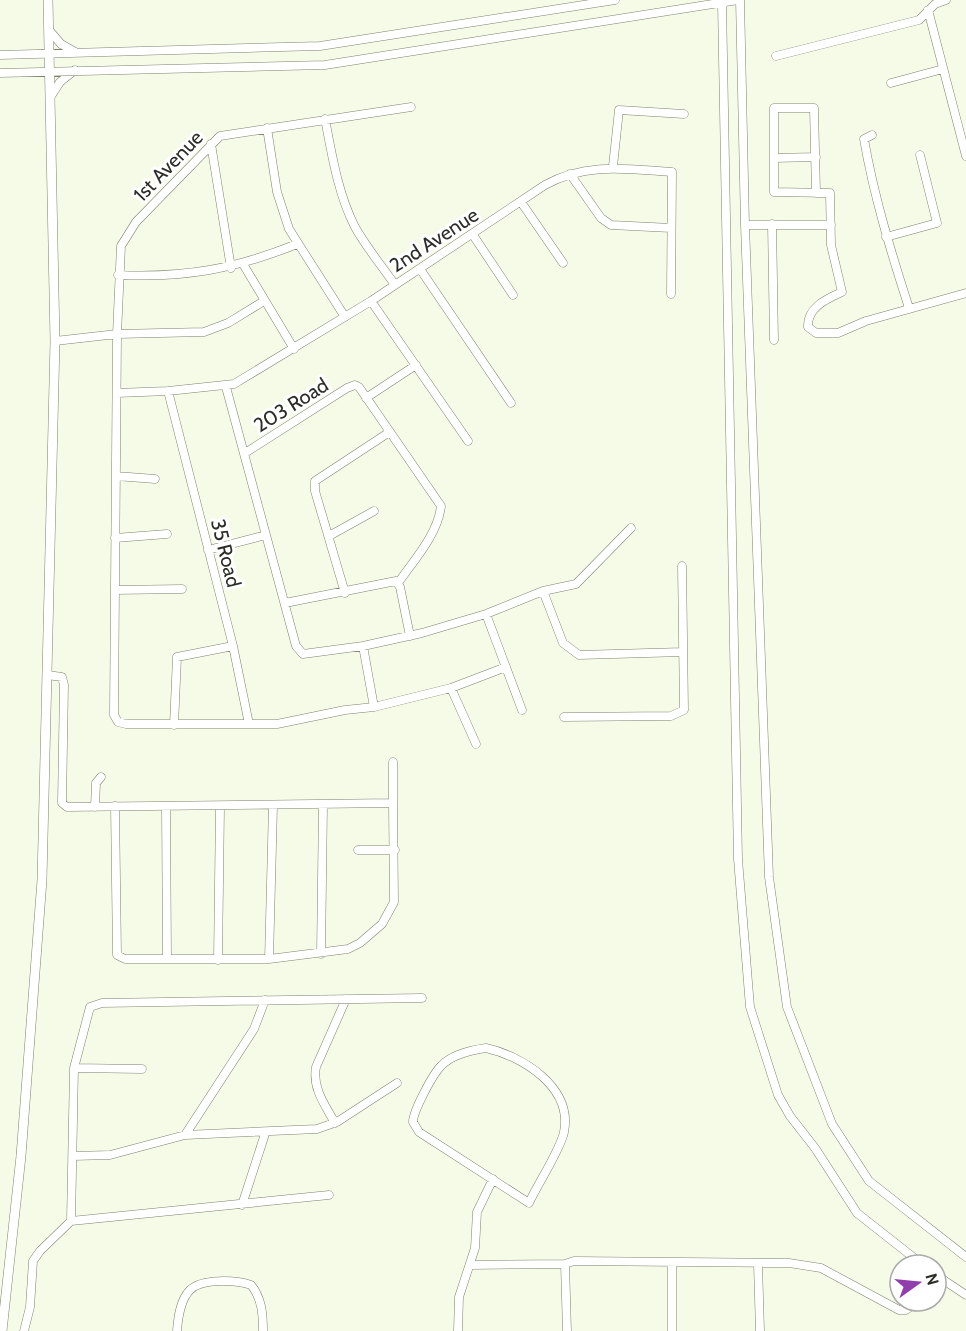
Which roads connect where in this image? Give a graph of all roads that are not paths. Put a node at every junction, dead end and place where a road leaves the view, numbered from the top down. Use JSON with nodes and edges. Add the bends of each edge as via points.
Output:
{"nodes":[{"id":1,"x":48,"y":0,"type":"edge"},
{"id":2,"x":615,"y":0,"type":"edge"},
{"id":3,"x":739,"y":0,"type":"edge"},
{"id":4,"x":946,"y":0,"type":"edge"},
{"id":5,"x":722,"y":3,"type":"junction"},
{"id":6,"x":928,"y":10,"type":"junction"},
{"id":7,"x":49,"y":30,"type":"junction"},
{"id":8,"x":76,"y":53,"type":"junction"},
{"id":9,"x":49,"y":54,"type":"junction"},
{"id":10,"x":0,"y":55,"type":"edge"},
{"id":11,"x":776,"y":56,"type":"dead end"},
{"id":12,"x":943,"y":69,"type":"junction"},
{"id":13,"x":75,"y":70,"type":"junction"},
{"id":14,"x":50,"y":72,"type":"junction"},
{"id":15,"x":0,"y":73,"type":"edge"},
{"id":16,"x":891,"y":83,"type":"dead end"},
{"id":17,"x":51,"y":96,"type":"junction"},
{"id":18,"x":411,"y":107,"type":"dead end"},
{"id":19,"x":684,"y":114,"type":"dead end"},
{"id":20,"x":325,"y":119,"type":"junction"},
{"id":21,"x":267,"y":128,"type":"junction"},
{"id":22,"x":872,"y":135,"type":"dead end"},
{"id":23,"x":211,"y":144,"type":"junction"},
{"id":24,"x":920,"y":155,"type":"dead end"},
{"id":25,"x":966,"y":156,"type":"edge"},
{"id":26,"x":816,"y":157,"type":"junction"},
{"id":27,"x":774,"y":158,"type":"junction"},
{"id":28,"x":614,"y":166,"type":"junction"},
{"id":29,"x":570,"y":174,"type":"junction"},
{"id":30,"x":816,"y":193,"type":"junction"},
{"id":31,"x":521,"y":202,"type":"junction"},
{"id":32,"x":772,"y":224,"type":"junction"},
{"id":33,"x":745,"y":225,"type":"junction"},
{"id":34,"x":831,"y":225,"type":"junction"},
{"id":35,"x":671,"y":228,"type":"junction"},
{"id":36,"x":473,"y":235,"type":"junction"},
{"id":37,"x":886,"y":237,"type":"junction"},
{"id":38,"x":297,"y":244,"type":"junction"},
{"id":39,"x":563,"y":263,"type":"dead end"},
{"id":40,"x":243,"y":264,"type":"junction"},
{"id":41,"x":231,"y":268,"type":"junction"},
{"id":42,"x":420,"y":269,"type":"junction"},
{"id":43,"x":118,"y":275,"type":"junction"},
{"id":44,"x":395,"y":285,"type":"junction"},
{"id":45,"x":966,"y":293,"type":"edge"},
{"id":46,"x":671,"y":294,"type":"dead end"},
{"id":47,"x":513,"y":295,"type":"dead end"},
{"id":48,"x":264,"y":301,"type":"junction"},
{"id":49,"x":372,"y":301,"type":"junction"},
{"id":50,"x":909,"y":308,"type":"junction"},
{"id":51,"x":345,"y":317,"type":"junction"},
{"id":52,"x":117,"y":334,"type":"junction"},
{"id":53,"x":774,"y":340,"type":"dead end"},
{"id":54,"x":56,"y":341,"type":"junction"},
{"id":55,"x":294,"y":349,"type":"junction"},
{"id":56,"x":416,"y":365,"type":"junction"},
{"id":57,"x":226,"y":387,"type":"junction"},
{"id":58,"x":168,"y":392,"type":"junction"},
{"id":59,"x":117,"y":393,"type":"junction"},
{"id":60,"x":366,"y":398,"type":"junction"},
{"id":61,"x":511,"y":403,"type":"dead end"},
{"id":62,"x":388,"y":433,"type":"junction"},
{"id":63,"x":468,"y":441,"type":"dead end"},
{"id":64,"x":245,"y":453,"type":"junction"},
{"id":65,"x":116,"y":476,"type":"junction"},
{"id":66,"x":155,"y":479,"type":"dead end"},
{"id":67,"x":374,"y":511,"type":"dead end"},
{"id":68,"x":631,"y":528,"type":"dead end"},
{"id":69,"x":168,"y":534,"type":"dead end"},
{"id":70,"x":266,"y":535,"type":"junction"},
{"id":71,"x":329,"y":536,"type":"junction"},
{"id":72,"x":116,"y":538,"type":"junction"},
{"id":73,"x":208,"y":550,"type":"junction"},
{"id":74,"x":682,"y":566,"type":"dead end"},
{"id":75,"x":398,"y":583,"type":"junction"},
{"id":76,"x":115,"y":590,"type":"junction"},
{"id":77,"x":182,"y":590,"type":"dead end"},
{"id":78,"x":543,"y":591,"type":"junction"},
{"id":79,"x":345,"y":593,"type":"junction"},
{"id":80,"x":285,"y":603,"type":"junction"},
{"id":81,"x":486,"y":615,"type":"junction"},
{"id":82,"x":410,"y":636,"type":"junction"},
{"id":83,"x":233,"y":646,"type":"junction"},
{"id":84,"x":363,"y":646,"type":"junction"},
{"id":85,"x":683,"y":652,"type":"junction"},
{"id":86,"x":506,"y":667,"type":"junction"},
{"id":87,"x":47,"y":675,"type":"junction"},
{"id":88,"x":451,"y":688,"type":"junction"},
{"id":89,"x":374,"y":707,"type":"junction"},
{"id":90,"x":522,"y":710,"type":"dead end"},
{"id":91,"x":564,"y":717,"type":"dead end"},
{"id":92,"x":249,"y":724,"type":"junction"},
{"id":93,"x":174,"y":725,"type":"junction"},
{"id":94,"x":476,"y":744,"type":"dead end"},
{"id":95,"x":393,"y":762,"type":"dead end"},
{"id":96,"x":101,"y":777,"type":"dead end"},
{"id":97,"x":393,"y":803,"type":"junction"},
{"id":98,"x":323,"y":805,"type":"junction"},
{"id":99,"x":115,"y":806,"type":"junction"},
{"id":100,"x":273,"y":806,"type":"junction"},
{"id":101,"x":95,"y":807,"type":"junction"},
{"id":102,"x":166,"y":807,"type":"junction"},
{"id":103,"x":220,"y":807,"type":"junction"},
{"id":104,"x":358,"y":850,"type":"dead end"},
{"id":105,"x":395,"y":850,"type":"junction"},
{"id":106,"x":321,"y":954,"type":"junction"},
{"id":107,"x":166,"y":958,"type":"junction"},
{"id":108,"x":269,"y":959,"type":"junction"},
{"id":109,"x":218,"y":960,"type":"junction"},
{"id":110,"x":422,"y":998,"type":"dead end"},
{"id":111,"x":346,"y":999,"type":"junction"},
{"id":112,"x":265,"y":1000,"type":"junction"},
{"id":113,"x":74,"y":1068,"type":"junction"},
{"id":114,"x":142,"y":1069,"type":"dead end"},
{"id":115,"x":397,"y":1083,"type":"dead end"},
{"id":116,"x":334,"y":1123,"type":"junction"},
{"id":117,"x":265,"y":1134,"type":"junction"},
{"id":118,"x":185,"y":1135,"type":"junction"},
{"id":119,"x":73,"y":1156,"type":"junction"},
{"id":120,"x":494,"y":1179,"type":"junction"},
{"id":121,"x":329,"y":1195,"type":"dead end"},
{"id":122,"x":242,"y":1205,"type":"junction"},
{"id":123,"x":71,"y":1221,"type":"junction"},
{"id":124,"x":908,"y":1253,"type":"edge"},
{"id":125,"x":966,"y":1257,"type":"edge"},
{"id":126,"x":672,"y":1263,"type":"junction"},
{"id":127,"x":565,"y":1264,"type":"junction"},
{"id":128,"x":758,"y":1264,"type":"junction"},
{"id":129,"x":470,"y":1265,"type":"junction"},
{"id":130,"x":948,"y":1283,"type":"edge"},
{"id":131,"x":966,"y":1294,"type":"edge"},
{"id":132,"x":888,"y":1304,"type":"edge"},
{"id":133,"x":2,"y":1331,"type":"edge"},
{"id":134,"x":24,"y":1331,"type":"edge"},
{"id":135,"x":177,"y":1331,"type":"edge"},
{"id":136,"x":263,"y":1331,"type":"edge"},
{"id":137,"x":458,"y":1331,"type":"edge"},
{"id":138,"x":567,"y":1331,"type":"edge"},
{"id":139,"x":672,"y":1331,"type":"edge"},
{"id":140,"x":760,"y":1331,"type":"edge"}],
"edges":[{"from":1,"to":7,"type":"main road"},
{"from":2,"to":8,"type":"street","via":[[321,46]]},
{"from":3,"to":5,"type":"street"},
{"from":3,"to":33,"type":"street"},
{"from":4,"to":6,"type":"street"},
{"from":5,"to":13,"type":"street","via":[[325,64]]},
{"from":5,"to":124,"type":"street","via":[[738,859],[750,1007],[778,1095],[790,1116],[857,1213]]},
{"from":6,"to":11,"type":"street","via":[[919,20]]},
{"from":6,"to":12,"type":"street"},
{"from":7,"to":8,"type":"street"},
{"from":7,"to":9,"type":"main road"},
{"from":8,"to":9,"type":"street"},
{"from":9,"to":10,"type":"street"},
{"from":9,"to":14,"type":"main road"},
{"from":12,"to":16,"type":"street"},
{"from":12,"to":25,"type":"street"},
{"from":13,"to":14,"type":"street"},
{"from":13,"to":17,"type":"street"},
{"from":14,"to":15,"type":"street"},
{"from":14,"to":17,"type":"main road"},
{"from":17,"to":54,"type":"main road"},
{"from":18,"to":20,"type":"street","name":"1st Avenue"},
{"from":19,"to":28,"type":"street","via":[[619,110]]},
{"from":20,"to":21,"type":"street","name":"1st Avenue"},
{"from":20,"to":44,"type":"street","via":[[335,170],[350,214]]},
{"from":21,"to":23,"type":"street","name":"1st Avenue","via":[[220,136]]},
{"from":21,"to":38,"type":"street","via":[[277,192]]},
{"from":22,"to":37,"type":"street","via":[[864,139]]},
{"from":23,"to":41,"type":"street"},
{"from":23,"to":43,"type":"street","name":"1st Avenue","via":[[136,222],[121,246]]},
{"from":24,"to":37,"type":"street","via":[[937,223]]},
{"from":26,"to":27,"type":"street"},
{"from":26,"to":27,"type":"street","via":[[814,108],[774,108]]},
{"from":26,"to":30,"type":"street"},
{"from":27,"to":30,"type":"street","via":[[774,192]]},
{"from":28,"to":29,"type":"street","name":"2nd Avenue"},
{"from":28,"to":35,"type":"street","name":"2nd Avenue","via":[[672,172]]},
{"from":29,"to":31,"type":"street","name":"2nd Avenue"},
{"from":29,"to":35,"type":"street","via":[[610,225]]},
{"from":30,"to":34,"type":"street","via":[[830,193]]},
{"from":31,"to":36,"type":"street","name":"2nd Avenue"},
{"from":31,"to":39,"type":"street"},
{"from":32,"to":33,"type":"street"},
{"from":32,"to":34,"type":"street"},
{"from":32,"to":53,"type":"street"},
{"from":33,"to":125,"type":"street","via":[[769,877],[787,1007],[832,1124],[869,1181]]},
{"from":34,"to":50,"type":"street","via":[[831,245],[842,292],[817,304],[808,327],[816,333],[838,333]]},
{"from":35,"to":46,"type":"street"},
{"from":36,"to":42,"type":"street","name":"2nd Avenue"},
{"from":36,"to":47,"type":"street"},
{"from":37,"to":50,"type":"street"},
{"from":38,"to":40,"type":"street"},
{"from":38,"to":51,"type":"street"},
{"from":40,"to":41,"type":"street"},
{"from":40,"to":48,"type":"street"},
{"from":41,"to":43,"type":"street","via":[[190,274]]},
{"from":42,"to":44,"type":"street","name":"2nd Avenue"},
{"from":42,"to":61,"type":"street"},
{"from":43,"to":52,"type":"street","name":"1st Avenue"},
{"from":44,"to":49,"type":"street","name":"2nd Avenue"},
{"from":45,"to":50,"type":"street"},
{"from":48,"to":52,"type":"street","via":[[204,332]]},
{"from":48,"to":55,"type":"street"},
{"from":49,"to":51,"type":"street","name":"2nd Avenue"},
{"from":49,"to":56,"type":"street"},
{"from":51,"to":55,"type":"street","name":"2nd Avenue"},
{"from":52,"to":54,"type":"street"},
{"from":52,"to":59,"type":"street","name":"1st Avenue"},
{"from":54,"to":87,"type":"main road"},
{"from":55,"to":57,"type":"street","name":"2nd Avenue"},
{"from":56,"to":60,"type":"street"},
{"from":56,"to":63,"type":"street"},
{"from":57,"to":58,"type":"street","name":"2nd Avenue"},
{"from":57,"to":64,"type":"street"},
{"from":58,"to":59,"type":"street","name":"2nd Avenue"},
{"from":58,"to":73,"type":"street","name":"35 Road"},
{"from":59,"to":65,"type":"street","name":"1st Avenue"},
{"from":60,"to":62,"type":"street"},
{"from":60,"to":64,"type":"street","name":"203 Road","via":[[355,385]]},
{"from":62,"to":71,"type":"street","via":[[315,481]]},
{"from":62,"to":75,"type":"street","via":[[441,506],[429,538]]},
{"from":64,"to":70,"type":"street"},
{"from":65,"to":66,"type":"street"},
{"from":65,"to":72,"type":"street","name":"1st Avenue"},
{"from":67,"to":71,"type":"street"},
{"from":68,"to":78,"type":"street","via":[[582,580]]},
{"from":69,"to":72,"type":"street"},
{"from":70,"to":73,"type":"street"},
{"from":70,"to":80,"type":"street"},
{"from":71,"to":79,"type":"street"},
{"from":72,"to":76,"type":"street","name":"1st Avenue"},
{"from":73,"to":83,"type":"street","name":"35 Road"},
{"from":74,"to":85,"type":"street"},
{"from":75,"to":79,"type":"street"},
{"from":75,"to":82,"type":"street"},
{"from":76,"to":77,"type":"street"},
{"from":76,"to":93,"type":"street","name":"1st Avenue","via":[[115,719],[121,723]]},
{"from":78,"to":81,"type":"street"},
{"from":78,"to":85,"type":"street","via":[[563,643],[572,652]]},
{"from":79,"to":80,"type":"street"},
{"from":80,"to":84,"type":"street","via":[[296,646],[303,654]]},
{"from":81,"to":82,"type":"street"},
{"from":81,"to":86,"type":"street"},
{"from":82,"to":84,"type":"street"},
{"from":83,"to":92,"type":"street","name":"35 Road"},
{"from":83,"to":93,"type":"street","via":[[177,657]]},
{"from":84,"to":89,"type":"street"},
{"from":85,"to":91,"type":"street","via":[[686,704],[680,714]]},
{"from":86,"to":88,"type":"street"},
{"from":86,"to":90,"type":"street"},
{"from":87,"to":101,"type":"street","via":[[62,677],[64,685],[62,803],[67,807]]},
{"from":87,"to":133,"type":"main road","via":[[41,892],[21,1155]]},
{"from":88,"to":89,"type":"street"},
{"from":88,"to":94,"type":"street"},
{"from":89,"to":92,"type":"street","via":[[277,724]]},
{"from":92,"to":93,"type":"street"},
{"from":95,"to":97,"type":"street"},
{"from":96,"to":101,"type":"street","via":[[96,783]]},
{"from":97,"to":98,"type":"street"},
{"from":97,"to":105,"type":"street"},
{"from":98,"to":100,"type":"street"},
{"from":98,"to":106,"type":"street"},
{"from":99,"to":101,"type":"street"},
{"from":99,"to":102,"type":"street"},
{"from":99,"to":107,"type":"street","via":[[117,955],[125,959]]},
{"from":100,"to":103,"type":"street"},
{"from":100,"to":108,"type":"street"},
{"from":102,"to":103,"type":"street"},
{"from":102,"to":107,"type":"street"},
{"from":103,"to":109,"type":"street"},
{"from":104,"to":105,"type":"street"},
{"from":105,"to":106,"type":"street","via":[[394,902],[382,924],[348,949]]},
{"from":106,"to":108,"type":"street"},
{"from":107,"to":109,"type":"street"},
{"from":108,"to":109,"type":"street"},
{"from":110,"to":111,"type":"street"},
{"from":111,"to":112,"type":"street"},
{"from":111,"to":116,"type":"street","via":[[314,1078]]},
{"from":112,"to":113,"type":"street","via":[[96,1004],[87,1012]]},
{"from":112,"to":118,"type":"street","via":[[254,1029]]},
{"from":113,"to":114,"type":"street"},
{"from":113,"to":119,"type":"street"},
{"from":115,"to":116,"type":"street"},
{"from":116,"to":117,"type":"street","via":[[317,1130]]},
{"from":117,"to":118,"type":"street"},
{"from":117,"to":122,"type":"street"},
{"from":118,"to":119,"type":"street","via":[[110,1155]]},
{"from":119,"to":123,"type":"street"},
{"from":120,"to":120,"type":"street","via":[[528,1203],[564,1132],[560,1097],[546,1079],[504,1052],[486,1048],[471,1050],[441,1065],[417,1106],[413,1122],[419,1132]]},
{"from":120,"to":129,"type":"street","via":[[477,1212]]},
{"from":121,"to":122,"type":"street"},
{"from":122,"to":123,"type":"street"},
{"from":123,"to":134,"type":"street","via":[[33,1261]]},
{"from":126,"to":127,"type":"street"},
{"from":126,"to":128,"type":"street"},
{"from":126,"to":139,"type":"street"},
{"from":127,"to":129,"type":"street"},
{"from":127,"to":138,"type":"street"},
{"from":128,"to":132,"type":"street","via":[[821,1268]]},
{"from":128,"to":140,"type":"street"},
{"from":129,"to":137,"type":"street","via":[[459,1297]]},
{"from":130,"to":131,"type":"street"},
{"from":135,"to":136,"type":"street","via":[[182,1304],[190,1290],[218,1282],[251,1285],[261,1306]]}]}
